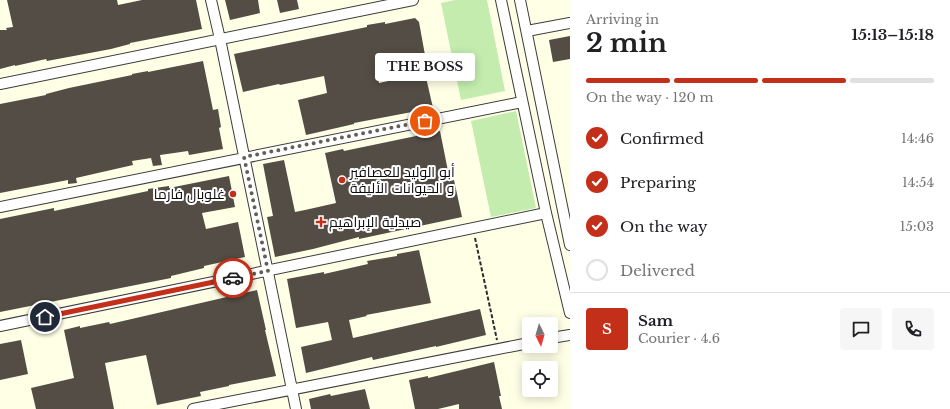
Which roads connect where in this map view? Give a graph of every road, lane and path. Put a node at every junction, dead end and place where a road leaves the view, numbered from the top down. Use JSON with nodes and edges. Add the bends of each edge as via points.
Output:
{"nodes":[{"id":1,"x":211,"y":0,"type":"edge"},
{"id":2,"x":413,"y":0,"type":"edge"},
{"id":3,"x":501,"y":0,"type":"edge"},
{"id":4,"x":520,"y":0,"type":"edge"},
{"id":5,"x":570,"y":23,"type":"edge"},
{"id":6,"x":527,"y":31,"type":"junction"},
{"id":7,"x":220,"y":39,"type":"junction"},
{"id":8,"x":0,"y":84,"type":"edge"},
{"id":9,"x":522,"y":102,"type":"junction"},
{"id":10,"x":244,"y":157,"type":"junction"},
{"id":11,"x":0,"y":207,"type":"edge"},
{"id":12,"x":546,"y":213,"type":"junction"},
{"id":13,"x":473,"y":228,"type":"junction"},
{"id":14,"x":570,"y":245,"type":"edge"},
{"id":15,"x":268,"y":271,"type":"junction"},
{"id":16,"x":570,"y":313,"type":"edge"},
{"id":17,"x":0,"y":326,"type":"edge"},
{"id":18,"x":570,"y":335,"type":"edge"},
{"id":19,"x":558,"y":337,"type":"edge"},
{"id":20,"x":522,"y":344,"type":"edge"},
{"id":21,"x":499,"y":349,"type":"junction"},
{"id":22,"x":292,"y":390,"type":"junction"},
{"id":23,"x":193,"y":409,"type":"edge"},
{"id":24,"x":296,"y":409,"type":"edge"}],
"edges":[{"from":1,"to":7,"type":"street"},
{"from":2,"to":7,"type":"street"},
{"from":3,"to":9,"type":"street"},
{"from":4,"to":6,"type":"street"},
{"from":5,"to":6,"type":"street"},
{"from":6,"to":14,"type":"street"},
{"from":7,"to":8,"type":"street"},
{"from":7,"to":10,"type":"street"},
{"from":9,"to":10,"type":"street"},
{"from":9,"to":12,"type":"street"},
{"from":10,"to":11,"type":"street"},
{"from":10,"to":15,"type":"street"},
{"from":12,"to":13,"type":"street"},
{"from":12,"to":16,"type":"street"},
{"from":13,"to":15,"type":"street"},
{"from":13,"to":21,"type":"path"},
{"from":15,"to":17,"type":"street"},
{"from":15,"to":22,"type":"street"},
{"from":18,"to":19,"type":"street"},
{"from":20,"to":21,"type":"street"},
{"from":21,"to":22,"type":"street"},
{"from":22,"to":23,"type":"street"},
{"from":22,"to":24,"type":"street"}]}
